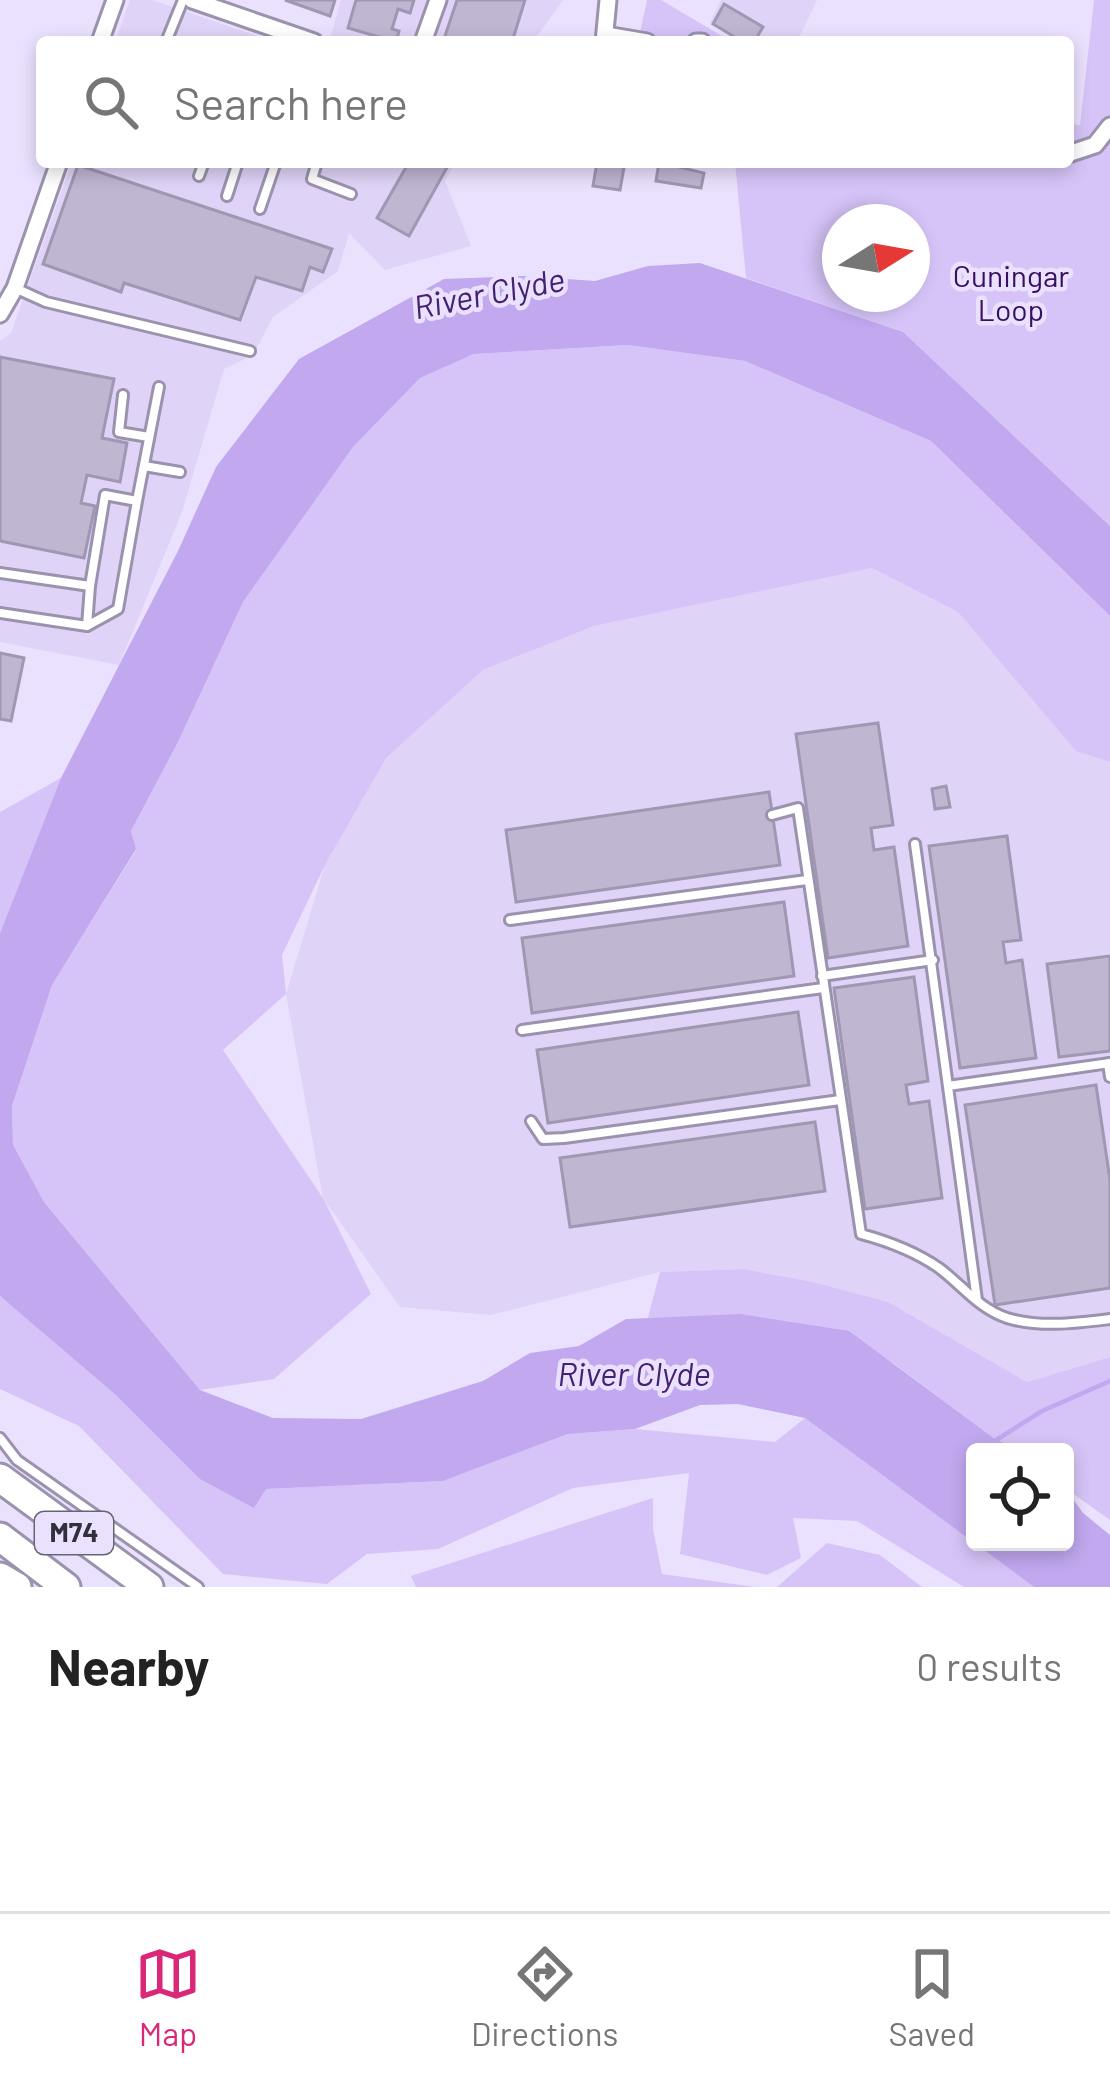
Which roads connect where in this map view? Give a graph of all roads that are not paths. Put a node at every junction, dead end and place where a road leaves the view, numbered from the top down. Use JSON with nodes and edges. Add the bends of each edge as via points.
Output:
{"nodes":[{"id":1,"x":115,"y":0,"type":"edge"},
{"id":2,"x":188,"y":0,"type":"edge"},
{"id":3,"x":438,"y":0,"type":"edge"},
{"id":4,"x":608,"y":0,"type":"edge"},
{"id":5,"x":102,"y":36,"type":"edge"},
{"id":6,"x":169,"y":36,"type":"edge"},
{"id":7,"x":296,"y":36,"type":"edge"},
{"id":8,"x":425,"y":36,"type":"edge"},
{"id":9,"x":605,"y":36,"type":"edge"},
{"id":10,"x":1110,"y":126,"type":"edge"},
{"id":11,"x":1074,"y":152,"type":"edge"},
{"id":12,"x":57,"y":168,"type":"edge"},
{"id":13,"x":202,"y":168,"type":"edge"},
{"id":14,"x":235,"y":168,"type":"edge"},
{"id":15,"x":274,"y":168,"type":"edge"},
{"id":16,"x":315,"y":168,"type":"edge"},
{"id":17,"x":200,"y":176,"type":"dead end"},
{"id":18,"x":351,"y":194,"type":"dead end"},
{"id":19,"x":227,"y":196,"type":"dead end"},
{"id":20,"x":260,"y":209,"type":"dead end"},
{"id":21,"x":15,"y":288,"type":"junction"},
{"id":22,"x":1,"y":314,"type":"edge"},
{"id":23,"x":250,"y":351,"type":"dead end"},
{"id":24,"x":159,"y":387,"type":"dead end"},
{"id":25,"x":123,"y":395,"type":"dead end"},
{"id":26,"x":149,"y":437,"type":"junction"},
{"id":27,"x":144,"y":466,"type":"junction"},
{"id":28,"x":181,"y":472,"type":"dead end"},
{"id":29,"x":137,"y":502,"type":"junction"},
{"id":30,"x":0,"y":573,"type":"edge"},
{"id":31,"x":90,"y":586,"type":"junction"},
{"id":32,"x":0,"y":613,"type":"edge"},
{"id":33,"x":87,"y":626,"type":"junction"},
{"id":34,"x":772,"y":815,"type":"dead end"},
{"id":35,"x":915,"y":844,"type":"dead end"},
{"id":36,"x":807,"y":880,"type":"junction"},
{"id":37,"x":510,"y":920,"type":"dead end"},
{"id":38,"x":933,"y":960,"type":"junction"},
{"id":39,"x":822,"y":976,"type":"junction"},
{"id":40,"x":824,"y":988,"type":"junction"},
{"id":41,"x":522,"y":1030,"type":"dead end"},
{"id":42,"x":1109,"y":1063,"type":"edge"},
{"id":43,"x":1110,"y":1077,"type":"edge"},
{"id":44,"x":948,"y":1086,"type":"junction"},
{"id":45,"x":840,"y":1100,"type":"junction"},
{"id":46,"x":531,"y":1121,"type":"dead end"},
{"id":47,"x":978,"y":1303,"type":"junction"},
{"id":48,"x":1110,"y":1319,"type":"edge"},
{"id":49,"x":0,"y":1438,"type":"edge"},
{"id":50,"x":0,"y":1478,"type":"edge"},
{"id":51,"x":0,"y":1537,"type":"edge"},
{"id":52,"x":0,"y":1577,"type":"edge"},
{"id":53,"x":17,"y":1587,"type":"edge"},
{"id":54,"x":66,"y":1587,"type":"edge"},
{"id":55,"x":149,"y":1587,"type":"edge"},
{"id":56,"x":198,"y":1587,"type":"edge"}],
"edges":[{"from":1,"to":5,"type":"street"},
{"from":2,"to":6,"type":"lane"},
{"from":2,"to":7,"type":"street"},
{"from":3,"to":8,"type":"street"},
{"from":4,"to":9,"type":"street"},
{"from":10,"to":11,"type":"street","via":[[1095,145]]},
{"from":12,"to":21,"type":"street"},
{"from":13,"to":17,"type":"lane"},
{"from":14,"to":19,"type":"lane"},
{"from":15,"to":20,"type":"lane"},
{"from":16,"to":18,"type":"lane","via":[[312,179]]},
{"from":21,"to":22,"type":"street"},
{"from":21,"to":23,"type":"lane"},
{"from":24,"to":26,"type":"lane"},
{"from":25,"to":26,"type":"lane","via":[[119,432]]},
{"from":26,"to":27,"type":"lane"},
{"from":27,"to":28,"type":"lane"},
{"from":27,"to":29,"type":"lane"},
{"from":29,"to":31,"type":"lane","via":[[105,495]]},
{"from":29,"to":33,"type":"lane","via":[[118,609]]},
{"from":30,"to":31,"type":"lane"},
{"from":31,"to":33,"type":"lane"},
{"from":32,"to":33,"type":"lane"},
{"from":34,"to":36,"type":"lane","via":[[798,808]]},
{"from":35,"to":38,"type":"lane"},
{"from":36,"to":37,"type":"lane"},
{"from":36,"to":39,"type":"lane"},
{"from":38,"to":39,"type":"lane"},
{"from":38,"to":44,"type":"lane"},
{"from":39,"to":40,"type":"lane"},
{"from":40,"to":41,"type":"lane"},
{"from":40,"to":45,"type":"lane"},
{"from":42,"to":43,"type":"lane"},
{"from":42,"to":44,"type":"lane"},
{"from":44,"to":47,"type":"lane"},
{"from":45,"to":46,"type":"lane","via":[[543,1139]]},
{"from":45,"to":47,"type":"lane","via":[[861,1234],[928,1262]]},
{"from":47,"to":48,"type":"lane","via":[[1044,1323]]},
{"from":49,"to":56,"type":"lane","via":[[17,1460]]},
{"from":50,"to":55,"type":"highway","number":"M74"},
{"from":51,"to":54,"type":"highway","number":"M74"},
{"from":52,"to":53,"type":"highway","number":"M74"}]}
